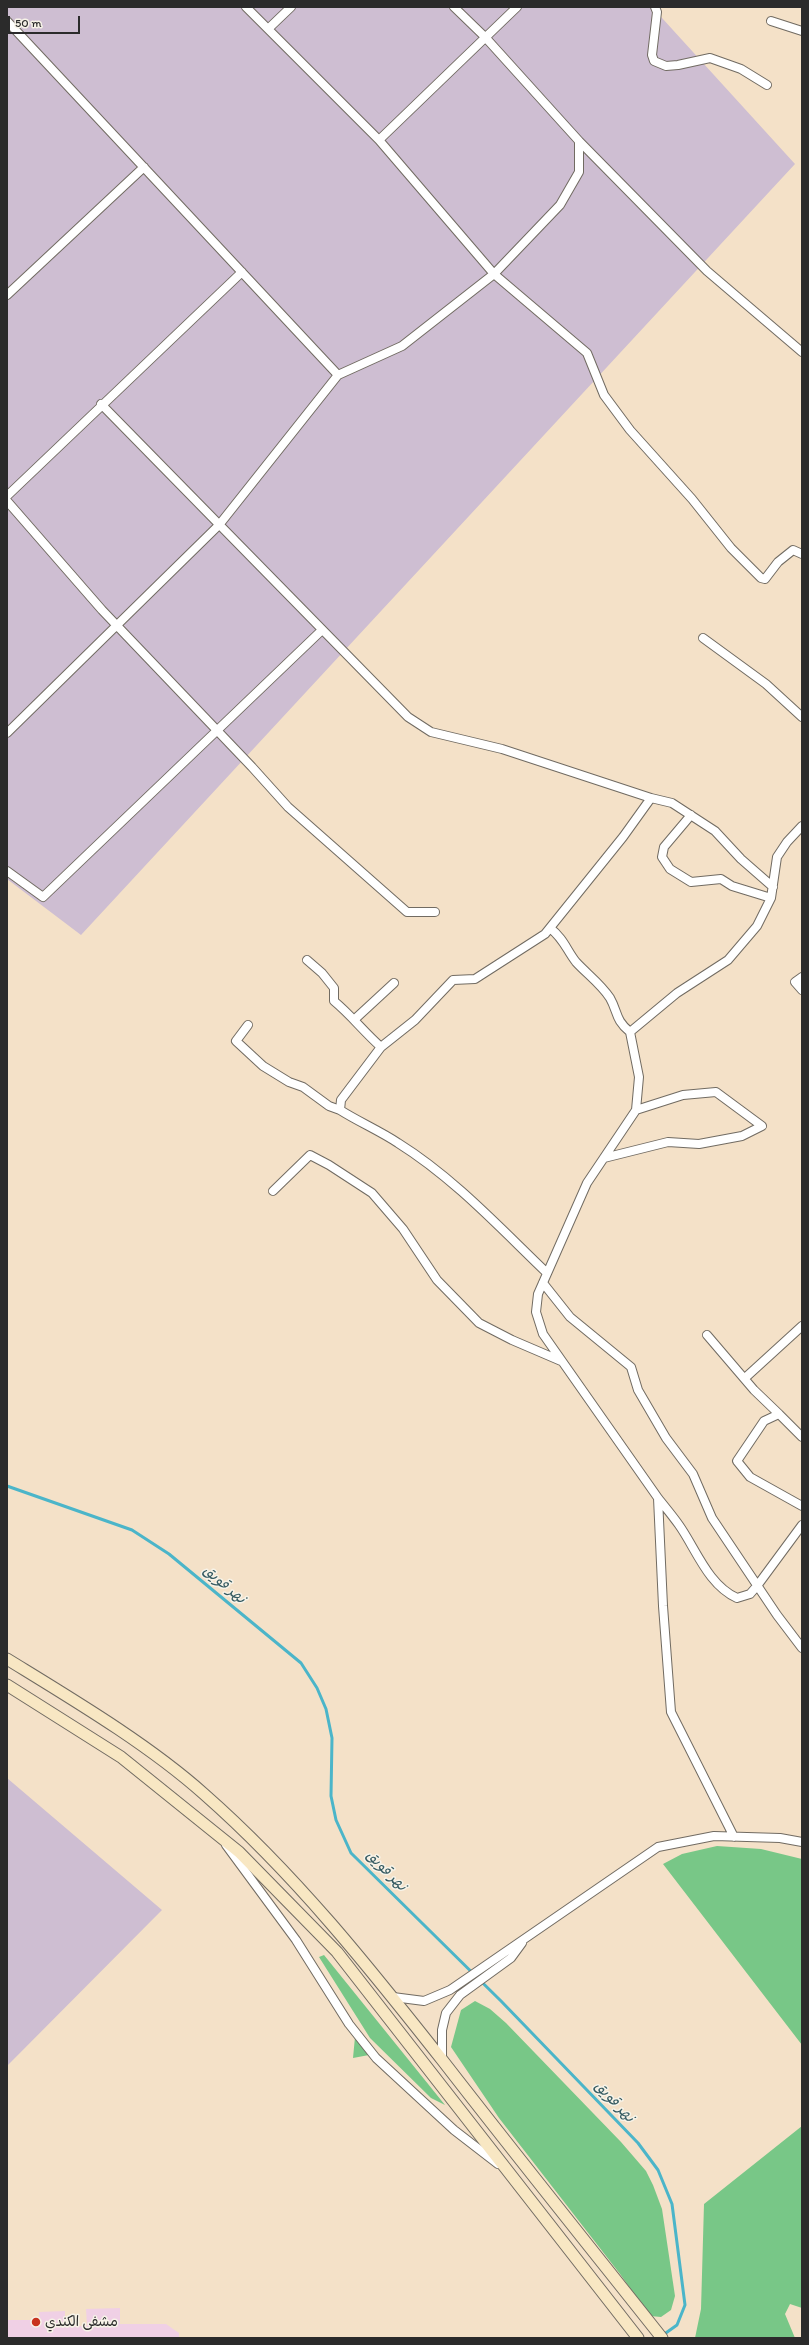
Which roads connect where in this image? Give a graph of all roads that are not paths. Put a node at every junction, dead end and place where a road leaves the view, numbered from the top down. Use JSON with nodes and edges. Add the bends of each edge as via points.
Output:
{"nodes":[{"id":1,"x":246,"y":7,"type":"edge"},
{"id":2,"x":291,"y":7,"type":"edge"},
{"id":3,"x":454,"y":7,"type":"edge"},
{"id":4,"x":517,"y":7,"type":"edge"},
{"id":5,"x":655,"y":7,"type":"edge"},
{"id":6,"x":7,"y":21,"type":"edge"},
{"id":7,"x":770,"y":21,"type":"dead end"},
{"id":8,"x":268,"y":29,"type":"junction"},
{"id":9,"x":802,"y":31,"type":"edge"},
{"id":10,"x":485,"y":38,"type":"junction"},
{"id":11,"x":767,"y":85,"type":"dead end"},
{"id":12,"x":379,"y":140,"type":"junction"},
{"id":13,"x":579,"y":141,"type":"junction"},
{"id":14,"x":144,"y":167,"type":"junction"},
{"id":15,"x":242,"y":272,"type":"junction"},
{"id":16,"x":494,"y":274,"type":"junction"},
{"id":17,"x":7,"y":295,"type":"edge"},
{"id":18,"x":802,"y":352,"type":"edge"},
{"id":19,"x":338,"y":375,"type":"junction"},
{"id":20,"x":101,"y":404,"type":"junction"},
{"id":21,"x":7,"y":496,"type":"edge"},
{"id":22,"x":7,"y":501,"type":"edge"},
{"id":23,"x":220,"y":525,"type":"junction"},
{"id":24,"x":802,"y":554,"type":"edge"},
{"id":25,"x":116,"y":625,"type":"junction"},
{"id":26,"x":322,"y":630,"type":"junction"},
{"id":27,"x":703,"y":638,"type":"dead end"},
{"id":28,"x":802,"y":717,"type":"edge"},
{"id":29,"x":217,"y":731,"type":"junction"},
{"id":30,"x":7,"y":733,"type":"edge"},
{"id":31,"x":651,"y":798,"type":"junction"},
{"id":32,"x":691,"y":815,"type":"junction"},
{"id":33,"x":802,"y":826,"type":"edge"},
{"id":34,"x":7,"y":871,"type":"edge"},
{"id":35,"x":773,"y":887,"type":"junction"},
{"id":36,"x":771,"y":898,"type":"junction"},
{"id":37,"x":435,"y":912,"type":"dead end"},
{"id":38,"x":550,"y":928,"type":"junction"},
{"id":39,"x":307,"y":960,"type":"dead end"},
{"id":40,"x":802,"y":977,"type":"edge"},
{"id":41,"x":394,"y":983,"type":"dead end"},
{"id":42,"x":802,"y":990,"type":"edge"},
{"id":43,"x":355,"y":1019,"type":"junction"},
{"id":44,"x":248,"y":1025,"type":"dead end"},
{"id":45,"x":630,"y":1032,"type":"junction"},
{"id":46,"x":381,"y":1047,"type":"junction"},
{"id":47,"x":340,"y":1110,"type":"junction"},
{"id":48,"x":636,"y":1110,"type":"junction"},
{"id":49,"x":604,"y":1158,"type":"junction"},
{"id":50,"x":273,"y":1191,"type":"dead end"},
{"id":51,"x":547,"y":1273,"type":"junction"},
{"id":52,"x":543,"y":1283,"type":"junction"},
{"id":53,"x":802,"y":1326,"type":"edge"},
{"id":54,"x":707,"y":1336,"type":"dead end"},
{"id":55,"x":562,"y":1361,"type":"junction"},
{"id":56,"x":745,"y":1378,"type":"junction"},
{"id":57,"x":780,"y":1414,"type":"junction"},
{"id":58,"x":802,"y":1437,"type":"edge"},
{"id":59,"x":658,"y":1498,"type":"junction"},
{"id":60,"x":802,"y":1506,"type":"edge"},
{"id":61,"x":802,"y":1525,"type":"edge"},
{"id":62,"x":757,"y":1586,"type":"junction"},
{"id":63,"x":802,"y":1648,"type":"edge"},
{"id":64,"x":7,"y":1659,"type":"edge"},
{"id":65,"x":7,"y":1685,"type":"edge"},
{"id":66,"x":219,"y":1837,"type":"junction"},
{"id":67,"x":734,"y":1837,"type":"junction"},
{"id":68,"x":802,"y":1842,"type":"edge"},
{"id":69,"x":525,"y":1939,"type":"junction"},
{"id":70,"x":394,"y":1997,"type":"junction"},
{"id":71,"x":442,"y":2060,"type":"junction"},
{"id":72,"x":505,"y":2168,"type":"junction"},
{"id":73,"x":636,"y":2335,"type":"edge"},
{"id":74,"x":662,"y":2338,"type":"edge"}],
"edges":[{"from":1,"to":8,"type":"street"},
{"from":2,"to":8,"type":"street"},
{"from":3,"to":10,"type":"street"},
{"from":4,"to":10,"type":"street"},
{"from":5,"to":11,"type":"street","via":[[657,12],[652,55],[654,62],[672,65],[710,58],[741,69]]},
{"from":6,"to":14,"type":"street"},
{"from":7,"to":9,"type":"street"},
{"from":8,"to":12,"type":"street"},
{"from":10,"to":12,"type":"street"},
{"from":10,"to":13,"type":"street"},
{"from":12,"to":16,"type":"street"},
{"from":13,"to":16,"type":"street","via":[[579,172],[560,205]]},
{"from":13,"to":18,"type":"street","via":[[707,271]]},
{"from":14,"to":15,"type":"street"},
{"from":14,"to":17,"type":"street"},
{"from":15,"to":19,"type":"street"},
{"from":15,"to":20,"type":"street"},
{"from":16,"to":19,"type":"street","via":[[402,346]]},
{"from":16,"to":24,"type":"street","via":[[587,353],[604,395],[630,430],[692,499],[731,548],[761,578],[765,579],[778,562],[793,550]]},
{"from":19,"to":23,"type":"street"},
{"from":20,"to":21,"type":"street"},
{"from":20,"to":23,"type":"street"},
{"from":22,"to":25,"type":"street"},
{"from":23,"to":25,"type":"street"},
{"from":23,"to":26,"type":"street"},
{"from":25,"to":29,"type":"street"},
{"from":25,"to":30,"type":"street"},
{"from":26,"to":29,"type":"street"},
{"from":26,"to":31,"type":"street","via":[[408,717],[431,732],[502,749]]},
{"from":27,"to":28,"type":"street","via":[[766,684]]},
{"from":29,"to":34,"type":"street","via":[[43,897]]},
{"from":29,"to":37,"type":"street","via":[[288,807],[407,912]]},
{"from":31,"to":32,"type":"street","via":[[672,803]]},
{"from":31,"to":38,"type":"street"},
{"from":32,"to":35,"type":"street","via":[[715,831]]},
{"from":32,"to":36,"type":"street","via":[[664,847],[662,857],[670,868],[691,882],[720,879],[732,886]]},
{"from":33,"to":35,"type":"street","via":[[777,857]]},
{"from":35,"to":36,"type":"street"},
{"from":36,"to":45,"type":"street","via":[[757,926],[728,960],[677,993]]},
{"from":38,"to":45,"type":"street","via":[[562,938],[575,961],[602,987],[620,1024]]},
{"from":38,"to":46,"type":"street","via":[[545,934],[475,979],[453,980],[415,1020]]},
{"from":39,"to":43,"type":"street","via":[[322,972],[334,988],[334,1001]]},
{"from":40,"to":42,"type":"street","via":[[795,982]]},
{"from":41,"to":43,"type":"street"},
{"from":43,"to":46,"type":"street"},
{"from":44,"to":47,"type":"street","via":[[236,1042],[264,1066],[303,1087],[329,1106]]},
{"from":45,"to":48,"type":"street","via":[[639,1077]]},
{"from":46,"to":47,"type":"street","via":[[341,1100]]},
{"from":47,"to":51,"type":"street","via":[[398,1143],[455,1186],[487,1213]]},
{"from":48,"to":49,"type":"street"},
{"from":48,"to":49,"type":"street","via":[[683,1095],[716,1092],[762,1126],[742,1136],[699,1144],[668,1142]]},
{"from":49,"to":51,"type":"street","via":[[587,1183]]},
{"from":50,"to":55,"type":"street","via":[[310,1155],[329,1165],[372,1194],[403,1229],[437,1280],[479,1323]]},
{"from":51,"to":52,"type":"street"},
{"from":52,"to":55,"type":"street","via":[[538,1294],[536,1312],[543,1334]]},
{"from":52,"to":62,"type":"street","via":[[570,1317],[631,1367],[638,1390],[666,1438],[693,1474],[712,1518]]},
{"from":53,"to":56,"type":"street"},
{"from":54,"to":56,"type":"street"},
{"from":55,"to":59,"type":"street"},
{"from":56,"to":57,"type":"street"},
{"from":57,"to":58,"type":"street"},
{"from":57,"to":60,"type":"street","via":[[764,1421],[737,1461],[750,1477]]},
{"from":59,"to":62,"type":"street","via":[[679,1524],[725,1593],[737,1598],[750,1594]]},
{"from":59,"to":67,"type":"street","via":[[671,1712]]},
{"from":61,"to":62,"type":"street"},
{"from":62,"to":63,"type":"street"},
{"from":64,"to":70,"type":"main road","via":[[140,1745],[202,1792],[262,1847],[312,1899]]},
{"from":65,"to":66,"type":"main road","via":[[121,1757]]},
{"from":66,"to":72,"type":"main road","via":[[239,1852],[337,1952]]},
{"from":66,"to":72,"type":"street","via":[[296,1940],[349,2024],[376,2058],[454,2130]]},
{"from":67,"to":68,"type":"street","via":[[780,1838]]},
{"from":67,"to":69,"type":"street","via":[[714,1836],[658,1847]]},
{"from":69,"to":70,"type":"street","via":[[450,1990],[424,2001]]},
{"from":69,"to":71,"type":"street","via":[[511,1958],[460,1995],[446,2013],[442,2030]]},
{"from":70,"to":71,"type":"main road"},
{"from":71,"to":74,"type":"main road"},
{"from":72,"to":73,"type":"main road"}]}
